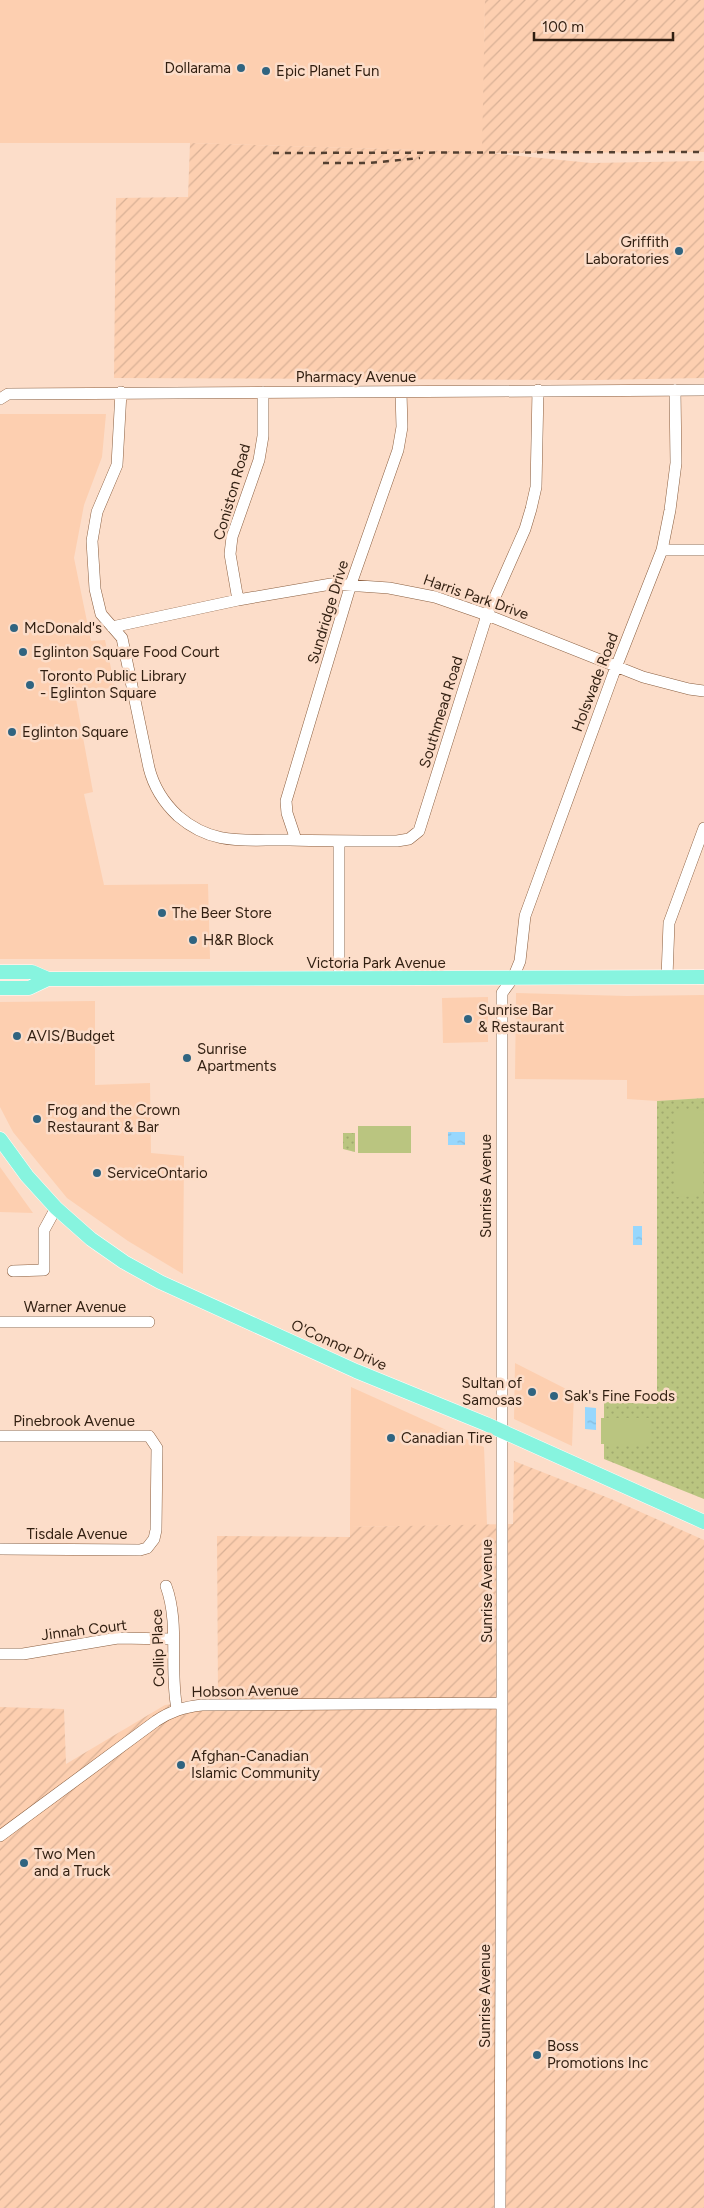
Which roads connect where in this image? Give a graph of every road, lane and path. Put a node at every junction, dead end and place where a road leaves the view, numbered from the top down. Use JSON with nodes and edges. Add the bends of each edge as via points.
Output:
{"nodes":[{"id":1,"x":538,"y":390,"type":"junction"},
{"id":2,"x":675,"y":390,"type":"junction"},
{"id":3,"x":704,"y":390,"type":"edge"},
{"id":4,"x":121,"y":392,"type":"junction"},
{"id":5,"x":263,"y":392,"type":"junction"},
{"id":6,"x":401,"y":392,"type":"junction"},
{"id":7,"x":3,"y":394,"type":"edge"},
{"id":8,"x":662,"y":550,"type":"junction"},
{"id":9,"x":704,"y":550,"type":"edge"},
{"id":10,"x":351,"y":584,"type":"junction"},
{"id":11,"x":238,"y":600,"type":"junction"},
{"id":12,"x":487,"y":615,"type":"junction"},
{"id":13,"x":112,"y":627,"type":"junction"},
{"id":14,"x":617,"y":666,"type":"junction"},
{"id":15,"x":704,"y":691,"type":"edge"},
{"id":16,"x":704,"y":828,"type":"edge"},
{"id":17,"x":296,"y":840,"type":"junction"},
{"id":18,"x":339,"y":841,"type":"junction"},
{"id":19,"x":0,"y":972,"type":"edge"},
{"id":20,"x":667,"y":977,"type":"junction"},
{"id":21,"x":704,"y":977,"type":"edge"},
{"id":22,"x":512,"y":978,"type":"junction"},
{"id":23,"x":339,"y":979,"type":"junction"},
{"id":24,"x":48,"y":980,"type":"junction"},
{"id":25,"x":0,"y":988,"type":"edge"},
{"id":26,"x":0,"y":1139,"type":"edge"},
{"id":27,"x":56,"y":1208,"type":"junction"},
{"id":28,"x":13,"y":1271,"type":"dead end"},
{"id":29,"x":0,"y":1322,"type":"edge"},
{"id":30,"x":149,"y":1322,"type":"dead end"},
{"id":31,"x":501,"y":1432,"type":"junction"},
{"id":32,"x":0,"y":1436,"type":"edge"},
{"id":33,"x":704,"y":1522,"type":"edge"},
{"id":34,"x":152,"y":1543,"type":"joint"},
{"id":35,"x":0,"y":1549,"type":"edge"},
{"id":36,"x":166,"y":1586,"type":"dead end"},
{"id":37,"x":172,"y":1639,"type":"junction"},
{"id":38,"x":0,"y":1654,"type":"edge"},
{"id":39,"x":502,"y":1703,"type":"junction"},
{"id":40,"x":177,"y":1710,"type":"junction"},
{"id":41,"x":0,"y":1836,"type":"edge"},
{"id":42,"x":500,"y":2208,"type":"edge"}],
"edges":[{"from":1,"to":2,"type":"street","name":"Pharmacy Avenue"},
{"from":1,"to":6,"type":"street","name":"Pharmacy Avenue"},
{"from":1,"to":12,"type":"street","name":"Southmead Road","via":[[532,509]]},
{"from":2,"to":3,"type":"street","name":"Pharmacy Avenue"},
{"from":2,"to":8,"type":"street","name":"Holswade Road","via":[[676,463]]},
{"from":4,"to":5,"type":"street","name":"Pharmacy Avenue"},
{"from":4,"to":7,"type":"street","name":"Pharmacy Avenue"},
{"from":4,"to":13,"type":"street","name":"Southmead Road","via":[[117,465],[97,512],[92,541],[95,589],[101,614]]},
{"from":5,"to":6,"type":"street","name":"Pharmacy Avenue"},
{"from":5,"to":11,"type":"street","name":"Coniston Road","via":[[263,436],[259,460],[232,537],[230,554]]},
{"from":6,"to":10,"type":"street","name":"Sundridge Drive","via":[[402,427],[398,450]]},
{"from":8,"to":9,"type":"street"},
{"from":8,"to":14,"type":"street","name":"Holswade Road"},
{"from":10,"to":11,"type":"street","name":"Harris Park Drive","via":[[331,584]]},
{"from":10,"to":12,"type":"street","name":"Harris Park Drive","via":[[412,591]]},
{"from":10,"to":17,"type":"street","name":"Sundridge Drive","via":[[286,801]]},
{"from":11,"to":13,"type":"street","name":"Harris Park Drive"},
{"from":12,"to":14,"type":"street","name":"Harris Park Drive"},
{"from":12,"to":18,"type":"street","name":"Southmead Road","via":[[418,831],[409,839],[397,841]]},
{"from":13,"to":17,"type":"street","name":"Southmead Road","via":[[122,638],[153,783],[168,807],[193,828],[212,836],[239,841]]},
{"from":14,"to":15,"type":"street","name":"Harris Park Drive"},
{"from":14,"to":22,"type":"street","name":"Holswade Road","via":[[525,916],[520,961]]},
{"from":16,"to":20,"type":"street","via":[[669,923]]},
{"from":17,"to":18,"type":"street","name":"Southmead Road"},
{"from":18,"to":23,"type":"street"},
{"from":19,"to":24,"type":"main road","name":"Victoria Park Avenue","via":[[32,972]]},
{"from":20,"to":21,"type":"main road","name":"Victoria Park Avenue"},
{"from":20,"to":22,"type":"main road","name":"Victoria Park Avenue"},
{"from":22,"to":23,"type":"main road","name":"Victoria Park Avenue"},
{"from":22,"to":31,"type":"street","name":"Sunrise Avenue","via":[[502,993]]},
{"from":23,"to":24,"type":"main road","name":"Victoria Park Avenue"},
{"from":24,"to":25,"type":"main road","name":"Victoria Park Avenue","via":[[29,988]]},
{"from":26,"to":27,"type":"main road","name":"O'Connor Drive"},
{"from":27,"to":28,"type":"street","via":[[44,1230],[44,1270]]},
{"from":27,"to":31,"type":"main road","name":"O'Connor Drive","via":[[91,1239],[160,1282],[356,1371]]},
{"from":29,"to":30,"type":"street","name":"Warner Avenue"},
{"from":31,"to":33,"type":"main road","name":"O'Connor Drive"},
{"from":31,"to":39,"type":"street","name":"Sunrise Avenue"},
{"from":32,"to":34,"type":"street","name":"Pinebrook Avenue","via":[[149,1436],[158,1448],[156,1530]]},
{"from":34,"to":35,"type":"street","name":"Tisdale Avenue","via":[[140,1550]]},
{"from":36,"to":37,"type":"street","name":"Collip Place","via":[[172,1603]]},
{"from":37,"to":38,"type":"street","name":"Jinnah Court","via":[[118,1638],[23,1654]]},
{"from":37,"to":40,"type":"street","name":"Collip Place"},
{"from":39,"to":40,"type":"street","name":"Hobson Avenue","via":[[202,1705]]},
{"from":39,"to":42,"type":"street","name":"Sunrise Avenue"},
{"from":40,"to":41,"type":"street","name":"Hobson Avenue","via":[[156,1721]]}]}
